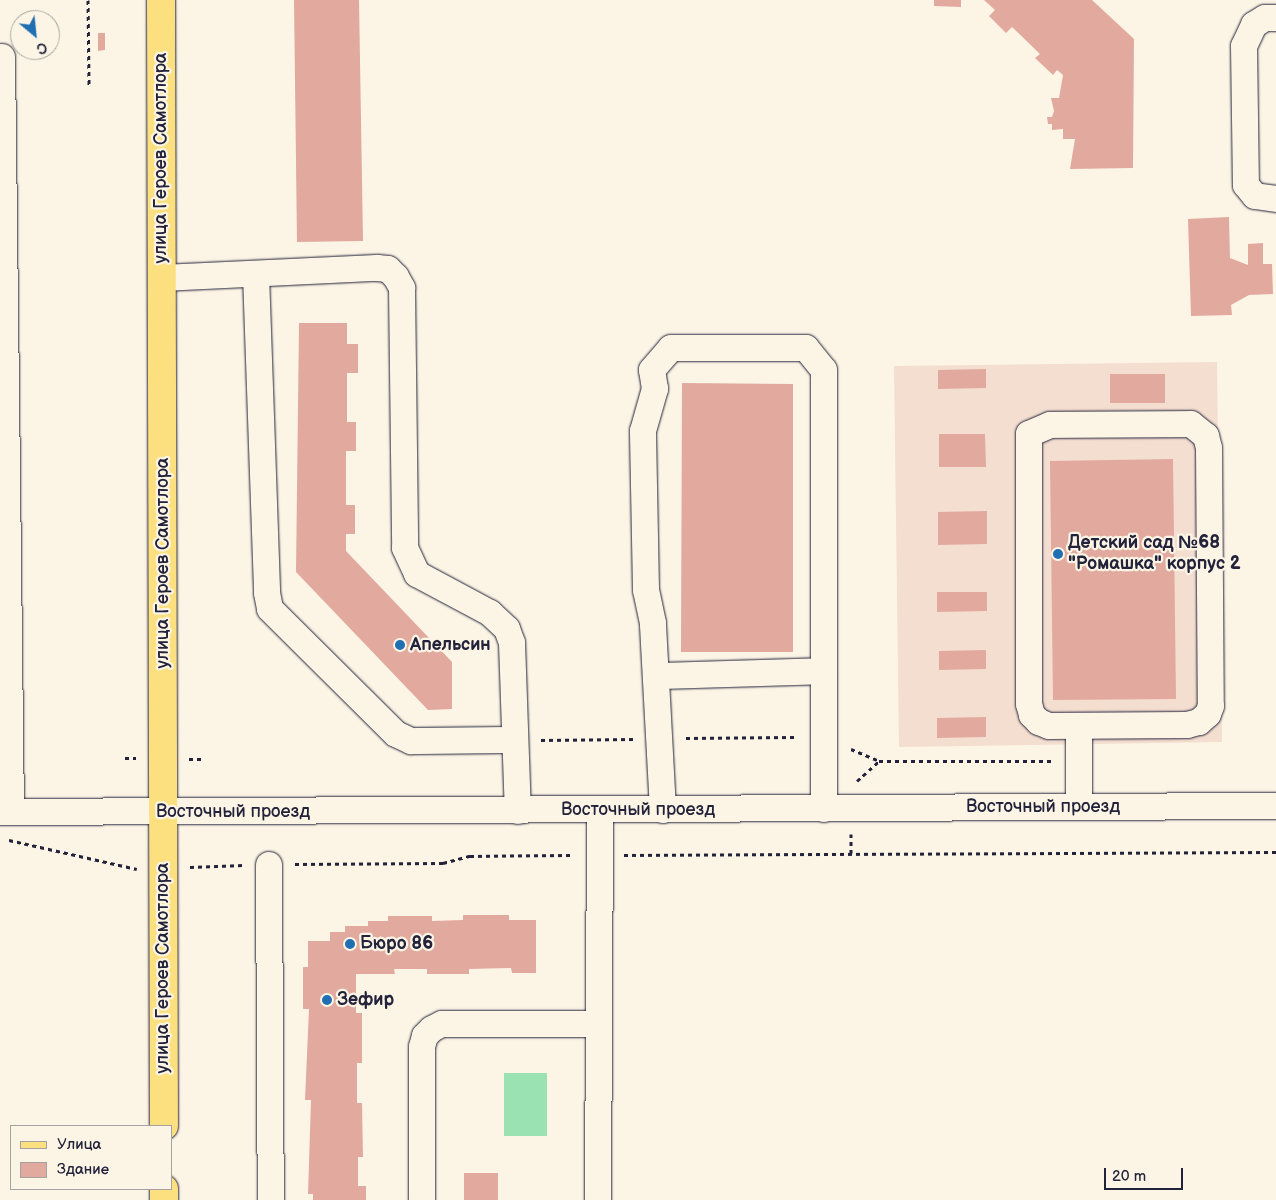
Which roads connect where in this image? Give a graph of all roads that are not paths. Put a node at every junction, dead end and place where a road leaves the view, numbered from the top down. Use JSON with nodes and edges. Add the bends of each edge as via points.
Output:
{"nodes":[{"id":1,"x":161,"y":0,"type":"edge"},
{"id":2,"x":1276,"y":18,"type":"edge"},
{"id":3,"x":2,"y":57,"type":"dead end"},
{"id":4,"x":1276,"y":199,"type":"edge"},
{"id":5,"x":256,"y":274,"type":"junction"},
{"id":6,"x":162,"y":278,"type":"junction"},
{"id":7,"x":4,"y":534,"type":"edge"},
{"id":8,"x":824,"y":671,"type":"junction"},
{"id":9,"x":657,"y":676,"type":"junction"},
{"id":10,"x":1079,"y":726,"type":"junction"},
{"id":11,"x":515,"y":740,"type":"junction"},
{"id":12,"x":1276,"y":806,"type":"edge"},
{"id":13,"x":1079,"y":807,"type":"junction"},
{"id":14,"x":824,"y":809,"type":"junction"},
{"id":15,"x":600,"y":810,"type":"junction"},
{"id":16,"x":663,"y":810,"type":"junction"},
{"id":17,"x":518,"y":811,"type":"junction"},
{"id":18,"x":5,"y":812,"type":"edge"},
{"id":19,"x":164,"y":812,"type":"junction"},
{"id":20,"x":269,"y":865,"type":"road end"},
{"id":21,"x":597,"y":1024,"type":"junction"},
{"id":22,"x":164,"y":1125,"type":"edge"},
{"id":23,"x":271,"y":1200,"type":"edge"},
{"id":24,"x":422,"y":1200,"type":"edge"},
{"id":25,"x":598,"y":1200,"type":"edge"}],
"edges":[{"from":1,"to":6,"type":"main road","name":"улица Героев Самотлора"},
{"from":2,"to":4,"type":"street","via":[[1265,18],[1254,25],[1244,46],[1246,185],[1255,196]]},
{"from":3,"to":7,"type":"street"},
{"from":5,"to":6,"type":"street"},
{"from":5,"to":11,"type":"street","via":[[266,593],[270,609],[396,734],[411,741]]},
{"from":5,"to":11,"type":"street","via":[[377,268],[388,269],[396,276],[402,288],[405,548],[417,574],[490,613],[507,629],[512,643]]},
{"from":6,"to":19,"type":"main road","name":"улица Героев Самотлора"},
{"from":7,"to":18,"type":"street"},
{"from":8,"to":9,"type":"street"},
{"from":8,"to":9,"type":"street","via":[[824,370],[806,348],[671,348],[652,370],[655,389],[644,432],[646,590],[653,623]]},
{"from":8,"to":14,"type":"street"},
{"from":9,"to":16,"type":"street"},
{"from":10,"to":10,"type":"street","via":[[1044,724],[1032,715],[1029,704],[1029,434],[1050,425],[1191,424],[1206,436],[1209,448],[1211,706],[1199,722],[1187,725]]},
{"from":10,"to":13,"type":"street"},
{"from":11,"to":17,"type":"street"},
{"from":12,"to":13,"type":"street","name":"Восточный проезд"},
{"from":13,"to":14,"type":"street","name":"Восточный проезд"},
{"from":14,"to":16,"type":"street","name":"Восточный проезд"},
{"from":15,"to":16,"type":"street","name":"Восточный проезд"},
{"from":15,"to":17,"type":"street","name":"Восточный проезд"},
{"from":15,"to":21,"type":"street"},
{"from":17,"to":19,"type":"street","name":"Восточный проезд"},
{"from":18,"to":19,"type":"street","name":"Восточный проезд"},
{"from":19,"to":22,"type":"main road","name":"улица Героев Самотлора"},
{"from":20,"to":23,"type":"street"},
{"from":21,"to":24,"type":"street","via":[[442,1024],[432,1029],[422,1047]]},
{"from":21,"to":25,"type":"street"}]}
